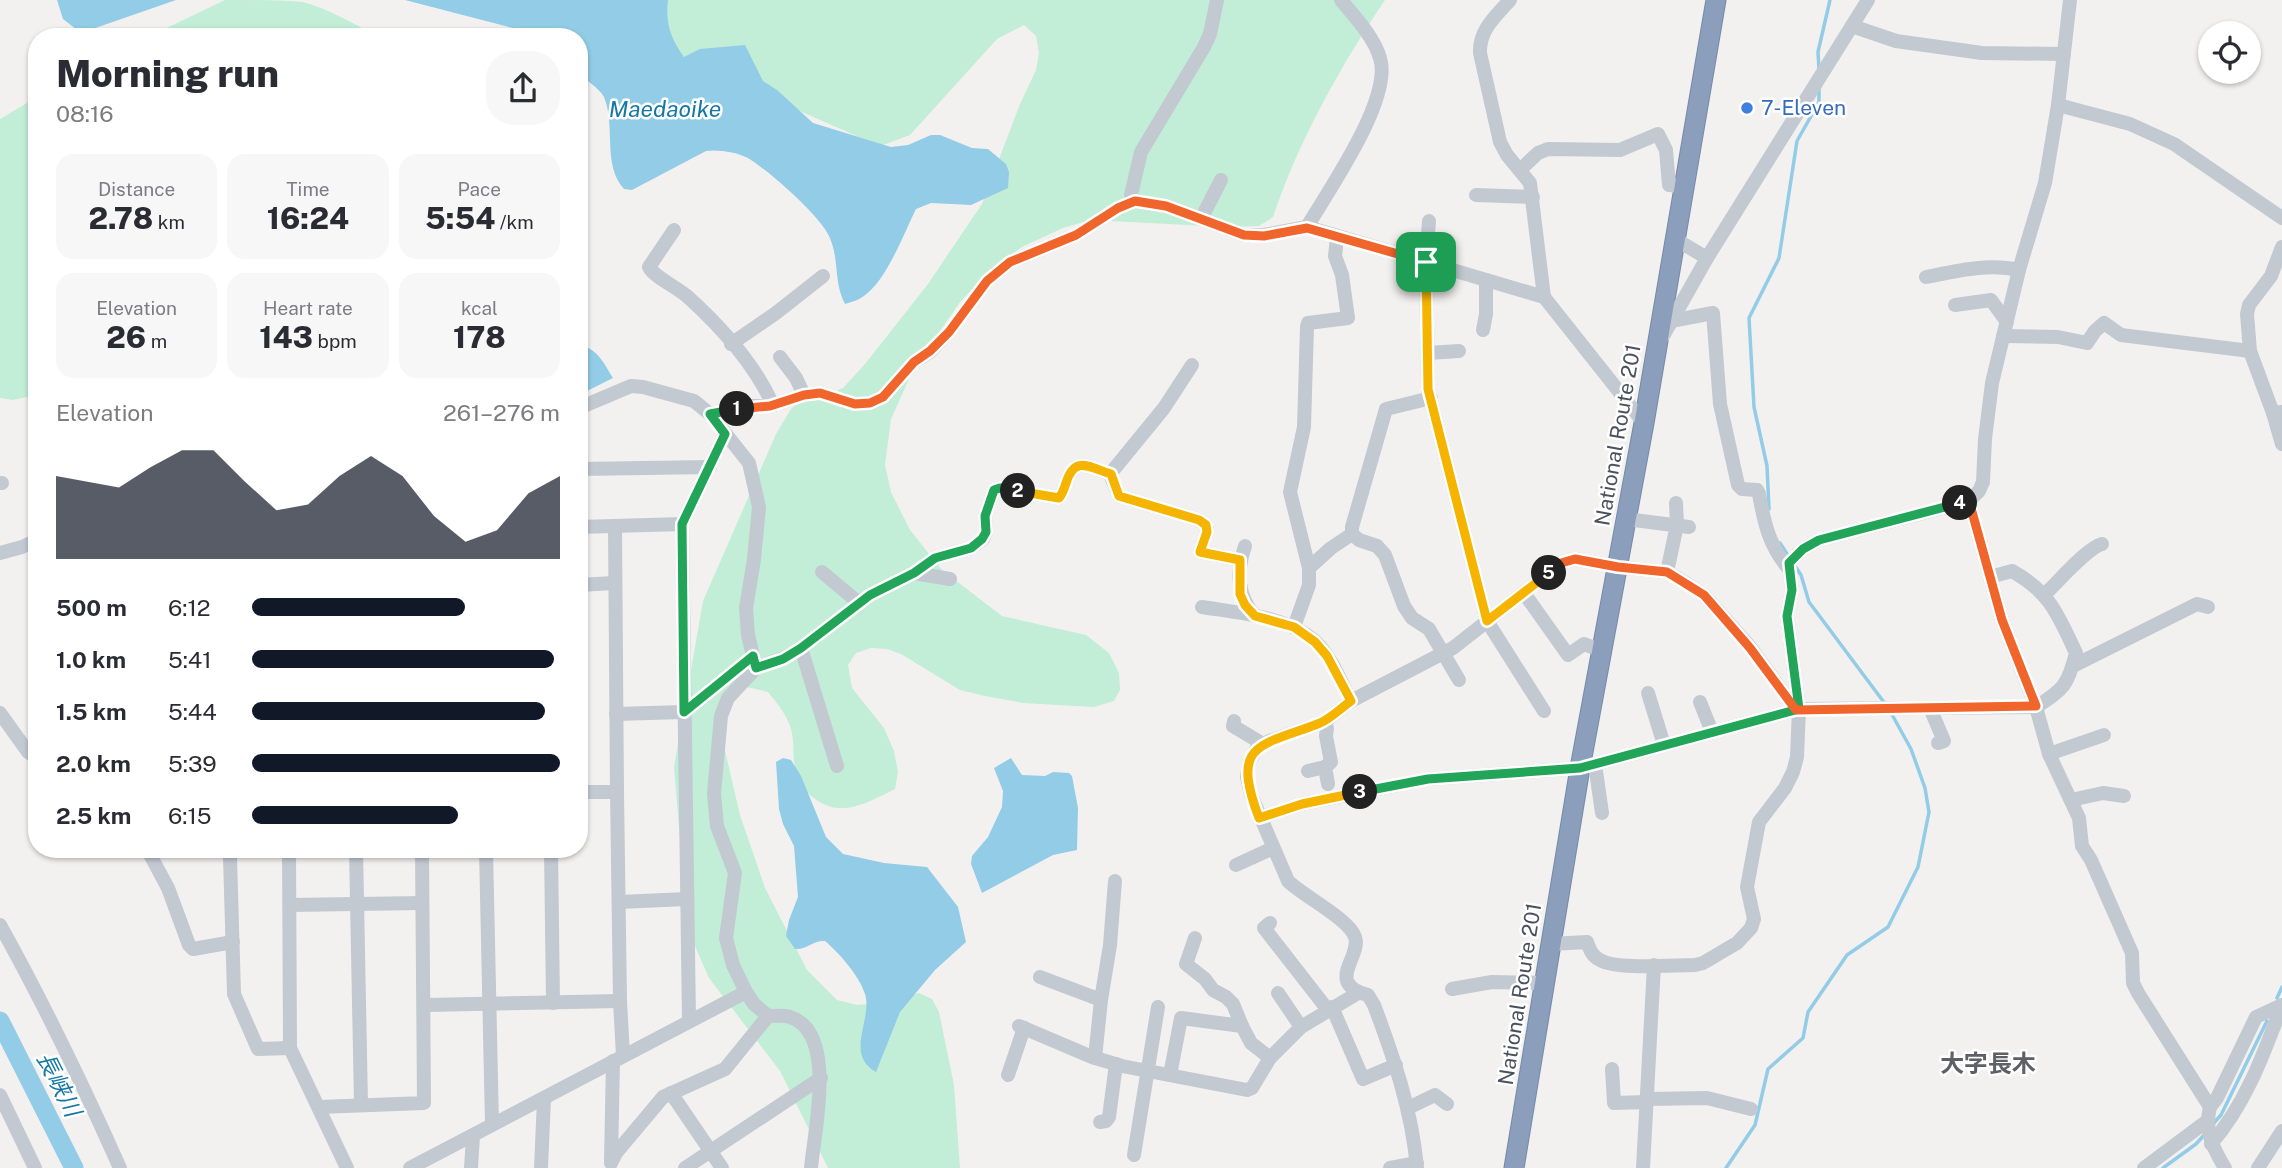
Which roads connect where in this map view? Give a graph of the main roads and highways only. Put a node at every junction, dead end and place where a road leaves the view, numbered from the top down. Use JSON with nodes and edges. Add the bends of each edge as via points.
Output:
{"nodes":[{"id":1,"x":1716,"y":0,"type":"edge"},
{"id":2,"x":1514,"y":1168,"type":"edge"}],
"edges":[{"from":1,"to":2,"type":"highway","name":"National Route 201"}]}
